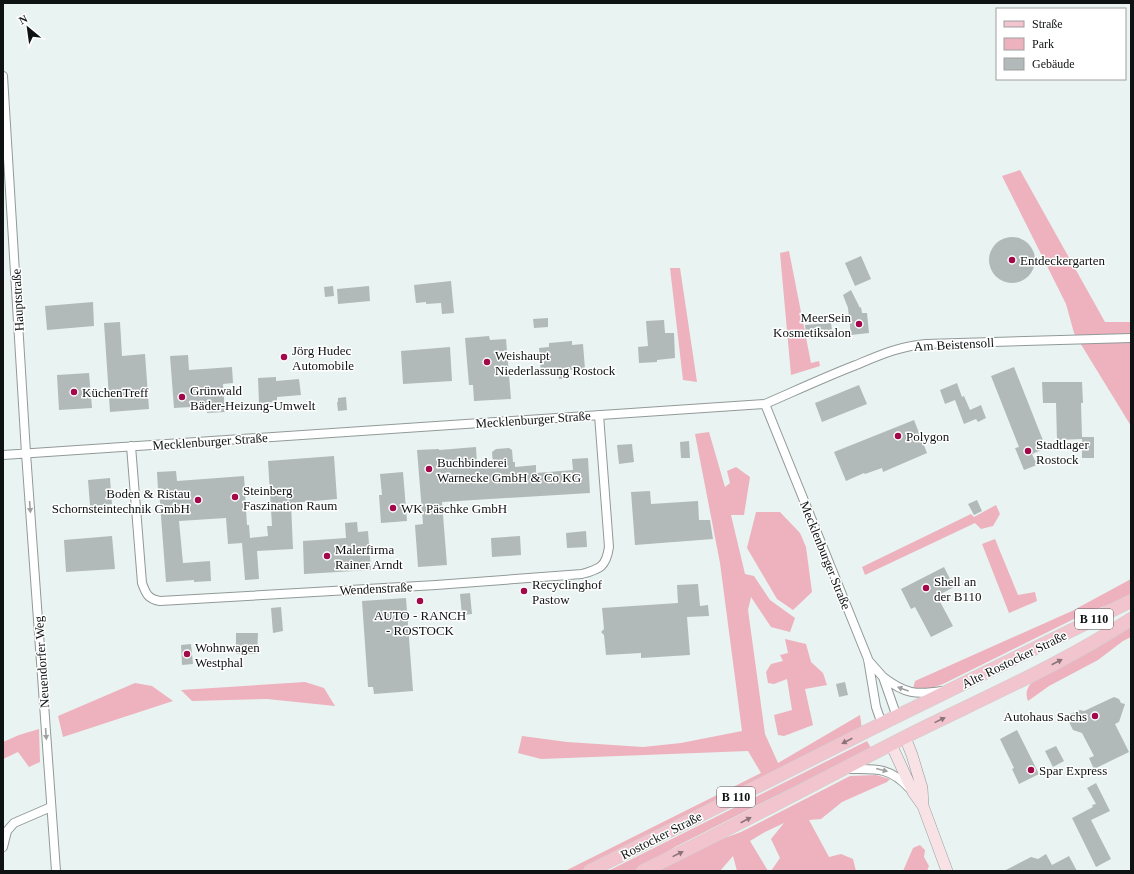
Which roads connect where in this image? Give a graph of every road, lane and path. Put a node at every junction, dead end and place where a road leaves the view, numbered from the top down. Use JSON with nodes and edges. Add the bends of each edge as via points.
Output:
{"nodes":[{"id":1,"x":3,"y":76,"type":"edge"},
{"id":2,"x":5,"y":151,"type":"edge"},
{"id":3,"x":1131,"y":338,"type":"edge"},
{"id":4,"x":765,"y":404,"type":"junction"},
{"id":5,"x":599,"y":415,"type":"junction"},
{"id":6,"x":131,"y":446,"type":"junction"},
{"id":7,"x":26,"y":453,"type":"junction"},
{"id":8,"x":3,"y":456,"type":"edge"},
{"id":9,"x":1131,"y":600,"type":"edge"},
{"id":10,"x":1131,"y":619,"type":"edge"},
{"id":11,"x":868,"y":659,"type":"junction"},
{"id":12,"x":883,"y":678,"type":"junction"},
{"id":13,"x":954,"y":688,"type":"junction"},
{"id":14,"x":897,"y":717,"type":"junction"},
{"id":15,"x":882,"y":724,"type":"junction"},
{"id":16,"x":906,"y":737,"type":"junction"},
{"id":17,"x":891,"y":744,"type":"junction"},
{"id":18,"x":844,"y":769,"type":"junction"},
{"id":19,"x":913,"y":792,"type":"junction"},
{"id":20,"x":923,"y":806,"type":"junction"},
{"id":21,"x":51,"y":807,"type":"junction"},
{"id":22,"x":3,"y":847,"type":"edge"},
{"id":23,"x":56,"y":871,"type":"edge"},
{"id":24,"x":590,"y":871,"type":"edge"},
{"id":25,"x":643,"y":871,"type":"edge"},
{"id":26,"x":947,"y":871,"type":"edge"}],
"edges":[{"from":1,"to":2,"type":"street","name":"Hauptstraße"},
{"from":2,"to":7,"type":"street","name":"Hauptstraße"},
{"from":3,"to":4,"type":"street","name":"Am Beistensoll","via":[[912,345],[842,370]]},
{"from":4,"to":5,"type":"street","name":"Mecklenburger Straße"},
{"from":4,"to":11,"type":"street","name":"Mecklenburger Straße"},
{"from":5,"to":6,"type":"street","name":"Mecklenburger Straße"},
{"from":5,"to":6,"type":"street","name":"Wendenstraße","via":[[609,547],[608,558],[602,565],[582,574],[436,585],[152,600],[142,583]]},
{"from":6,"to":7,"type":"street","name":"Mecklenburger Straße"},
{"from":7,"to":8,"type":"street","name":"Mecklenburger Straße"},
{"from":7,"to":21,"type":"street","name":"Neuendorfer Weg","one_way":true},
{"from":9,"to":13,"type":"main road","name":"Alte Rostocker Straße","number":"B 110"},
{"from":16,"to":10,"type":"main road","name":"Alte Rostocker Straße","number":"B 110","one_way":true,"via":[[1075,653]]},
{"from":11,"to":12,"type":"street","name":"Mecklenburger Straße"},
{"from":11,"to":15,"type":"street","name":"Mecklenburger Straße","via":[[876,707]]},
{"from":13,"to":12,"type":"street","one_way":true,"via":[[916,693],[893,685]]},
{"from":12,"to":14,"type":"street","name":"Mecklenburger Straße"},
{"from":13,"to":14,"type":"main road","name":"Alte Rostocker Straße","number":"B 110"},
{"from":14,"to":15,"type":"main road","name":"Rostocker Straße","number":"B 110"},
{"from":14,"to":16,"type":"main road"},
{"from":15,"to":17,"type":"main road"},
{"from":15,"to":24,"type":"main road","name":"Rostocker Straße","number":"B 110","one_way":true},
{"from":16,"to":17,"type":"main road","name":"Rostocker Straße","number":"B 110"},
{"from":16,"to":20,"type":"street","via":[[922,788]]},
{"from":17,"to":18,"type":"main road","name":"Rostocker Straße","number":"B 110"},
{"from":17,"to":19,"type":"street"},
{"from":18,"to":19,"type":"street","one_way":true,"via":[[876,769],[890,772]]},
{"from":25,"to":18,"type":"main road","name":"Rostocker Straße","number":"B 110","one_way":true},
{"from":19,"to":20,"type":"street"},
{"from":20,"to":26,"type":"street"},
{"from":21,"to":22,"type":"street","via":[[14,823],[7,831]]},
{"from":21,"to":23,"type":"street","name":"Neuendorfer Weg"}]}
